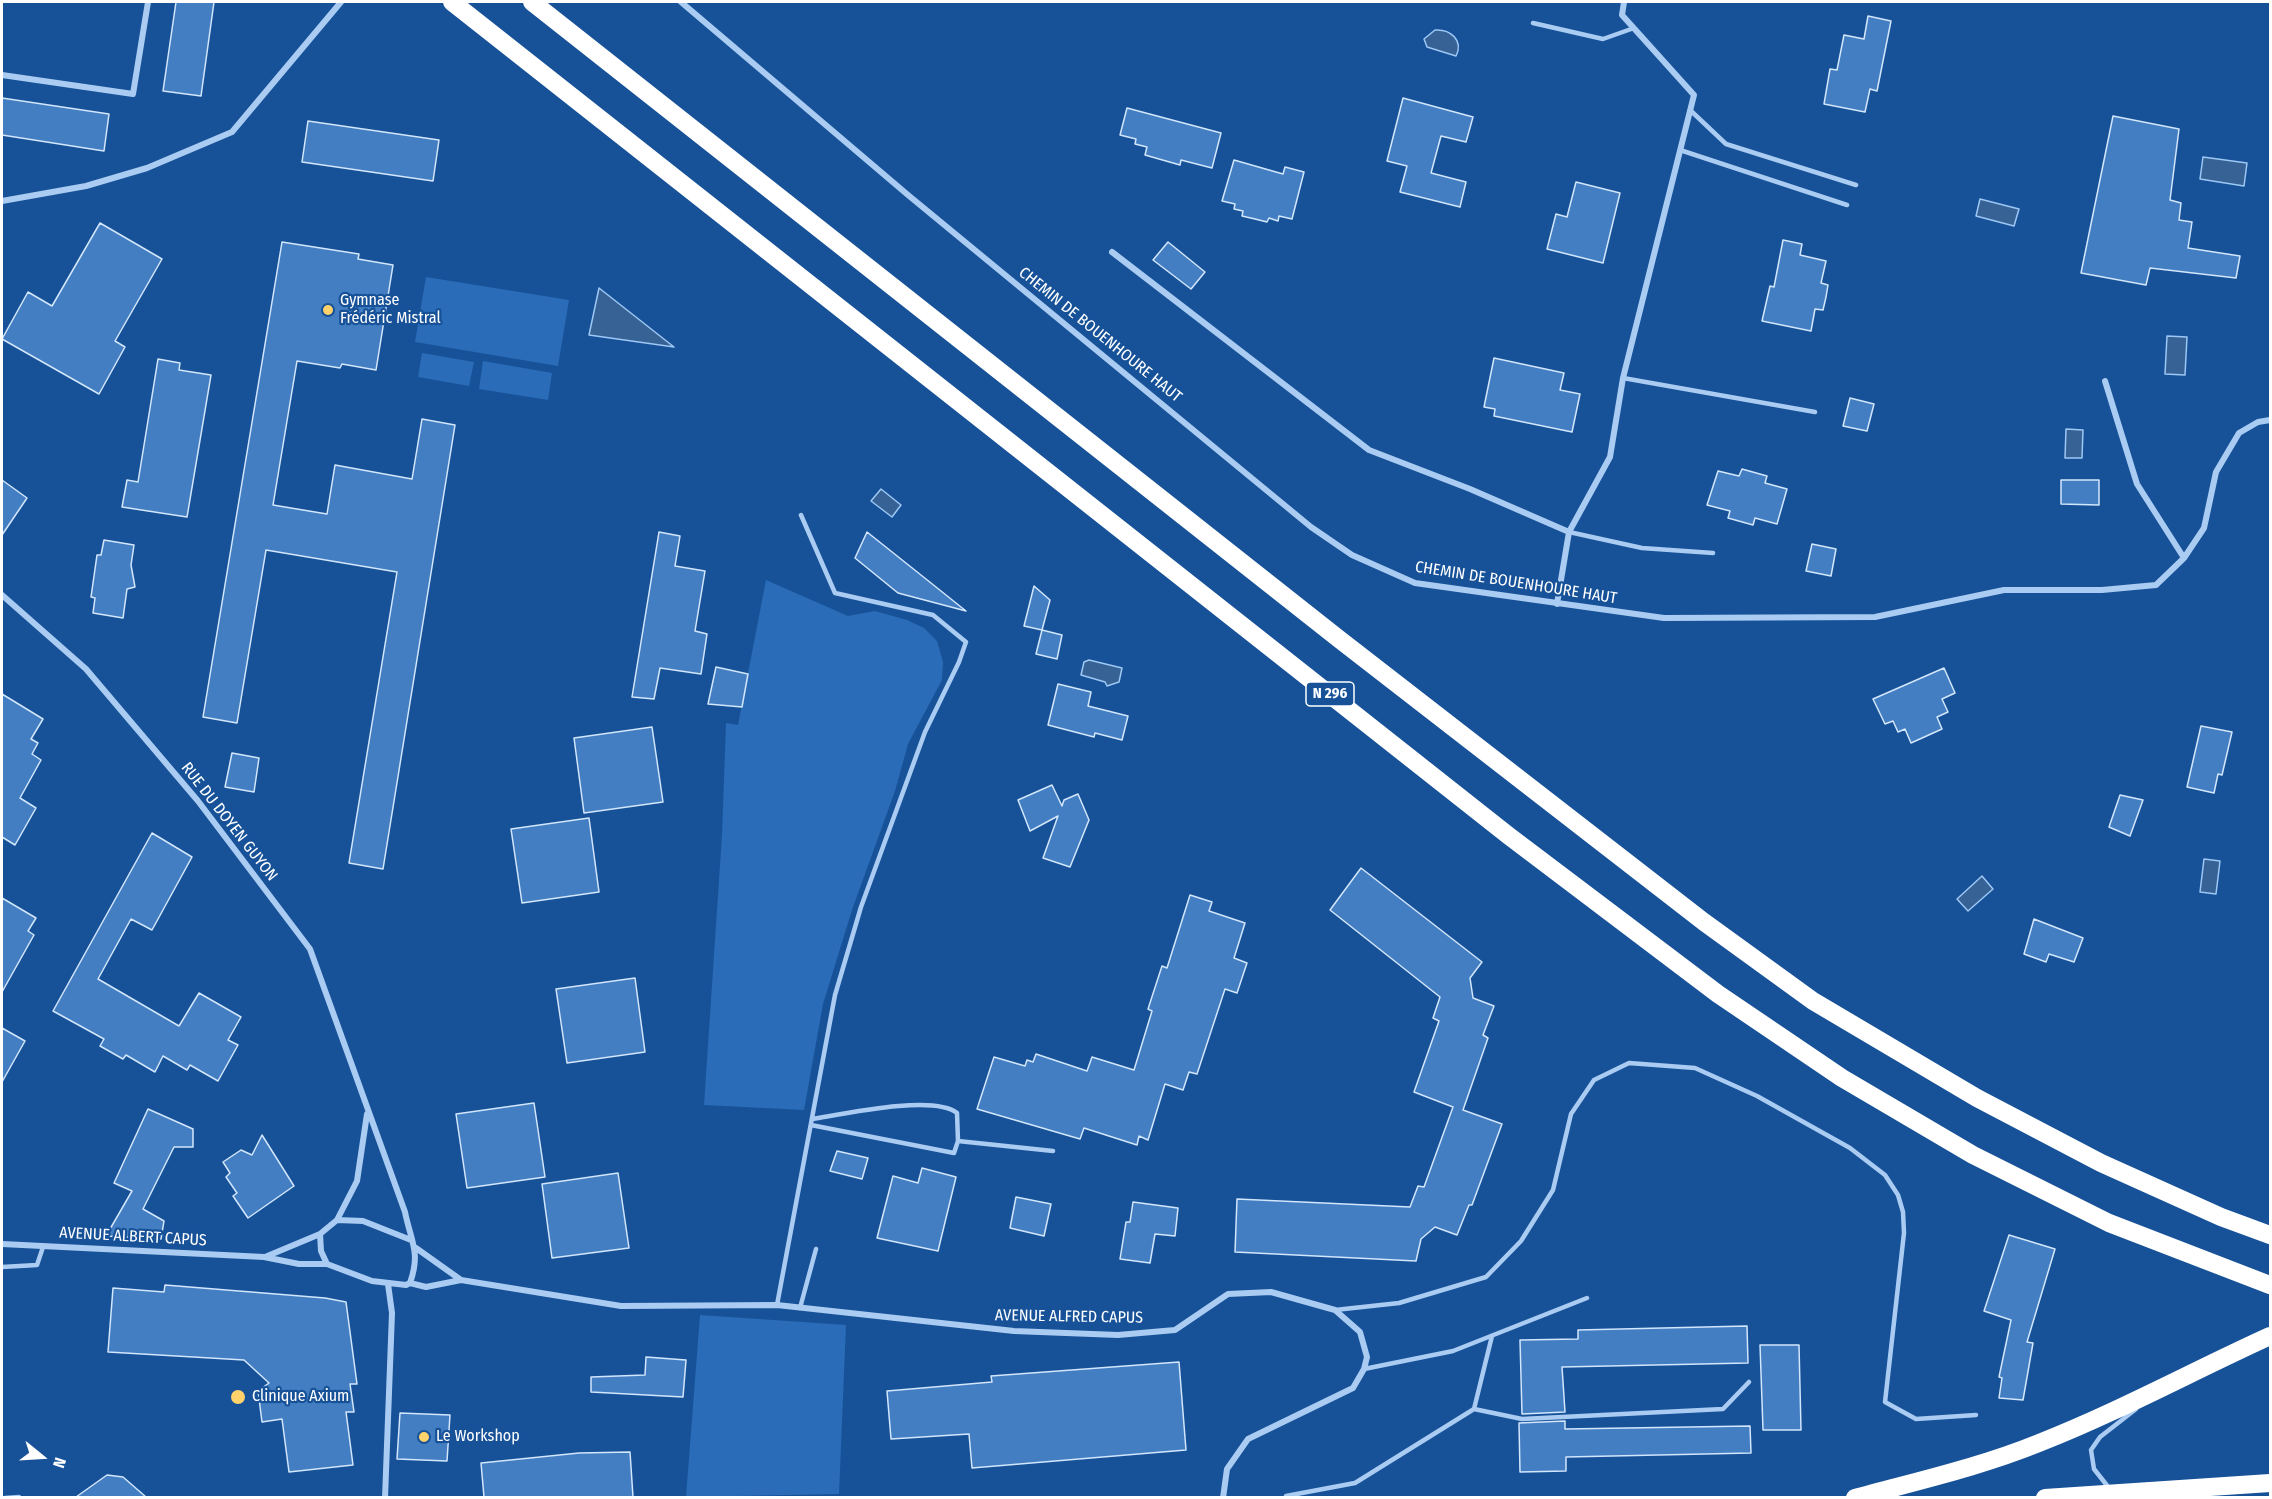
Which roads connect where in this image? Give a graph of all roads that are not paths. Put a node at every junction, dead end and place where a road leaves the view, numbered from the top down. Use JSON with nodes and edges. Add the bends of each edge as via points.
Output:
{"nodes":[{"id":1,"x":148,"y":2,"type":"edge"},
{"id":2,"x":341,"y":2,"type":"edge"},
{"id":3,"x":452,"y":2,"type":"edge"},
{"id":4,"x":532,"y":2,"type":"edge"},
{"id":5,"x":681,"y":2,"type":"edge"},
{"id":6,"x":1624,"y":2,"type":"edge"},
{"id":7,"x":1533,"y":23,"type":"dead end"},
{"id":8,"x":1634,"y":28,"type":"junction"},
{"id":9,"x":2,"y":75,"type":"edge"},
{"id":10,"x":1690,"y":110,"type":"junction"},
{"id":11,"x":1680,"y":150,"type":"junction"},
{"id":12,"x":1856,"y":185,"type":"dead end"},
{"id":13,"x":2,"y":201,"type":"edge"},
{"id":14,"x":1847,"y":205,"type":"dead end"},
{"id":15,"x":1112,"y":252,"type":"dead end"},
{"id":16,"x":1623,"y":378,"type":"junction"},
{"id":17,"x":2106,"y":381,"type":"dead end"},
{"id":18,"x":1815,"y":412,"type":"dead end"},
{"id":19,"x":2271,"y":420,"type":"edge"},
{"id":20,"x":801,"y":515,"type":"dead end"},
{"id":21,"x":1569,"y":532,"type":"junction"},
{"id":22,"x":1713,"y":553,"type":"dead end"},
{"id":23,"x":2184,"y":558,"type":"junction"},
{"id":24,"x":2,"y":595,"type":"edge"},
{"id":25,"x":1557,"y":604,"type":"junction"},
{"id":26,"x":367,"y":1110,"type":"junction"},
{"id":27,"x":812,"y":1122,"type":"junction"},
{"id":28,"x":958,"y":1141,"type":"junction"},
{"id":29,"x":1053,"y":1151,"type":"dead end"},
{"id":30,"x":337,"y":1220,"type":"junction"},
{"id":31,"x":320,"y":1234,"type":"junction"},
{"id":32,"x":2271,"y":1235,"type":"edge"},
{"id":33,"x":411,"y":1240,"type":"junction"},
{"id":34,"x":2,"y":1244,"type":"edge"},
{"id":35,"x":43,"y":1247,"type":"junction"},
{"id":36,"x":416,"y":1248,"type":"junction"},
{"id":37,"x":816,"y":1249,"type":"dead end"},
{"id":38,"x":264,"y":1257,"type":"junction"},
{"id":39,"x":327,"y":1264,"type":"junction"},
{"id":40,"x":2,"y":1267,"type":"edge"},
{"id":41,"x":460,"y":1280,"type":"junction"},
{"id":42,"x":410,"y":1283,"type":"junction"},
{"id":43,"x":388,"y":1284,"type":"junction"},
{"id":44,"x":2271,"y":1285,"type":"edge"},
{"id":45,"x":1587,"y":1298,"type":"dead end"},
{"id":46,"x":777,"y":1305,"type":"junction"},
{"id":47,"x":800,"y":1308,"type":"junction"},
{"id":48,"x":1335,"y":1310,"type":"junction"},
{"id":49,"x":1492,"y":1336,"type":"junction"},
{"id":50,"x":2271,"y":1336,"type":"edge"},
{"id":51,"x":1364,"y":1369,"type":"junction"},
{"id":52,"x":1749,"y":1382,"type":"dead end"},
{"id":53,"x":2162,"y":1389,"type":"junction"},
{"id":54,"x":1474,"y":1409,"type":"junction"},
{"id":55,"x":1976,"y":1415,"type":"dead end"},
{"id":56,"x":2271,"y":1484,"type":"edge"},
{"id":57,"x":2114,"y":1494,"type":"junction"},
{"id":58,"x":1286,"y":1496,"type":"edge"},
{"id":59,"x":5,"y":1497,"type":"edge"},
{"id":60,"x":19,"y":1497,"type":"edge"},
{"id":61,"x":385,"y":1497,"type":"edge"},
{"id":62,"x":1223,"y":1497,"type":"edge"},
{"id":63,"x":1856,"y":1497,"type":"edge"},
{"id":64,"x":2045,"y":1497,"type":"edge"}],
"edges":[{"from":1,"to":9,"type":"street","via":[[133,94]]},
{"from":2,"to":13,"type":"street","via":[[232,132],[147,168],[96,183]]},
{"from":3,"to":44,"type":"highway","number":"N 296","via":[[1509,836],[1718,994],[1842,1078],[1973,1155],[2109,1223]]},
{"from":4,"to":32,"type":"highway","via":[[1349,646],[1704,922],[1813,1001],[1977,1098],[2091,1157],[2221,1217]]},
{"from":5,"to":25,"type":"street","name":"CHEMIN DE BOUENHOURE HAUT","via":[[1311,527],[1352,555],[1415,583]]},
{"from":6,"to":8,"type":"street","via":[[1622,15]]},
{"from":7,"to":8,"type":"lane","via":[[1603,39]]},
{"from":8,"to":10,"type":"street","via":[[1694,95]]},
{"from":10,"to":11,"type":"street"},
{"from":10,"to":12,"type":"lane","via":[[1726,144]]},
{"from":11,"to":14,"type":"lane"},
{"from":11,"to":16,"type":"street"},
{"from":15,"to":21,"type":"street","via":[[1369,450]]},
{"from":16,"to":18,"type":"lane"},
{"from":16,"to":21,"type":"street","via":[[1610,457]]},
{"from":17,"to":23,"type":"street","via":[[2137,484]]},
{"from":19,"to":23,"type":"street","name":"CHEMIN DE BOUENHOURE HAUT","via":[[2258,422],[2239,433],[2216,472],[2204,528]]},
{"from":20,"to":27,"type":"lane","via":[[835,593],[933,615],[966,642],[925,732],[861,907],[834,995]]},
{"from":21,"to":22,"type":"lane","via":[[1642,548]]},
{"from":21,"to":25,"type":"street"},
{"from":23,"to":25,"type":"street","name":"CHEMIN DE BOUENHOURE HAUT","via":[[2156,585],[2102,590],[2004,590],[1875,617],[1665,618]]},
{"from":24,"to":26,"type":"street","name":"RUE DU DOYEN GUYON","via":[[86,669],[198,801],[310,949]]},
{"from":26,"to":30,"type":"street","name":"RUE DU DOYEN GUYON","via":[[357,1182]]},
{"from":26,"to":33,"type":"street","name":"RUE DU DOYEN GUYON","via":[[405,1212]]},
{"from":27,"to":28,"type":"lane","via":[[954,1154]]},
{"from":27,"to":28,"type":"lane","via":[[890,1107],[939,1105],[957,1113]]},
{"from":27,"to":46,"type":"lane"},
{"from":28,"to":29,"type":"lane"},
{"from":30,"to":31,"type":"street","name":"AVENUE ALBERT CAPUS"},
{"from":30,"to":33,"type":"street","via":[[363,1221]]},
{"from":31,"to":38,"type":"street","name":"AVENUE ALBERT CAPUS"},
{"from":31,"to":39,"type":"street"},
{"from":33,"to":36,"type":"street","name":"RUE DU DOYEN GUYON"},
{"from":34,"to":35,"type":"street","name":"AVENUE ALBERT CAPUS"},
{"from":35,"to":38,"type":"street","name":"AVENUE ALBERT CAPUS"},
{"from":35,"to":40,"type":"lane","via":[[37,1265]]},
{"from":36,"to":41,"type":"street"},
{"from":36,"to":42,"type":"street"},
{"from":37,"to":47,"type":"lane"},
{"from":38,"to":39,"type":"street","name":"AVENUE ALBERT CAPUS","via":[[299,1264]]},
{"from":39,"to":43,"type":"street","name":"AVENUE ALBERT CAPUS"},
{"from":41,"to":42,"type":"street","via":[[426,1287]]},
{"from":41,"to":46,"type":"street","name":"AVENUE ALFRED CAPUS","via":[[621,1306]]},
{"from":42,"to":43,"type":"street","name":"AVENUE ALBERT CAPUS"},
{"from":43,"to":61,"type":"street","via":[[392,1313]]},
{"from":45,"to":49,"type":"lane"},
{"from":46,"to":47,"type":"street","name":"AVENUE ALFRED CAPUS"},
{"from":47,"to":48,"type":"street","name":"AVENUE ALFRED CAPUS","via":[[1014,1331],[1118,1335],[1175,1330],[1228,1294],[1271,1292]]},
{"from":48,"to":51,"type":"street","name":"AVENUE ALFRED CAPUS","via":[[1360,1332],[1367,1357]]},
{"from":48,"to":55,"type":"lane","via":[[1399,1303],[1486,1277],[1521,1241],[1553,1190],[1571,1114],[1594,1080],[1629,1063],[1695,1068],[1757,1096],[1850,1148],[1885,1175],[1898,1195],[1904,1233],[1885,1402],[1916,1419]]},
{"from":49,"to":51,"type":"lane","via":[[1453,1351]]},
{"from":49,"to":54,"type":"lane"},
{"from":50,"to":53,"type":"highway"},
{"from":51,"to":62,"type":"street","via":[[1353,1388],[1248,1438],[1227,1469]]},
{"from":52,"to":54,"type":"lane","via":[[1723,1408],[1522,1419]]},
{"from":53,"to":57,"type":"lane","via":[[2100,1437],[2091,1450],[2094,1469]]},
{"from":53,"to":63,"type":"highway","via":[[2037,1444]]},
{"from":54,"to":58,"type":"lane","via":[[1355,1483]]},
{"from":56,"to":57,"type":"highway"},
{"from":57,"to":64,"type":"highway"},
{"from":59,"to":60,"type":"lane"}]}
